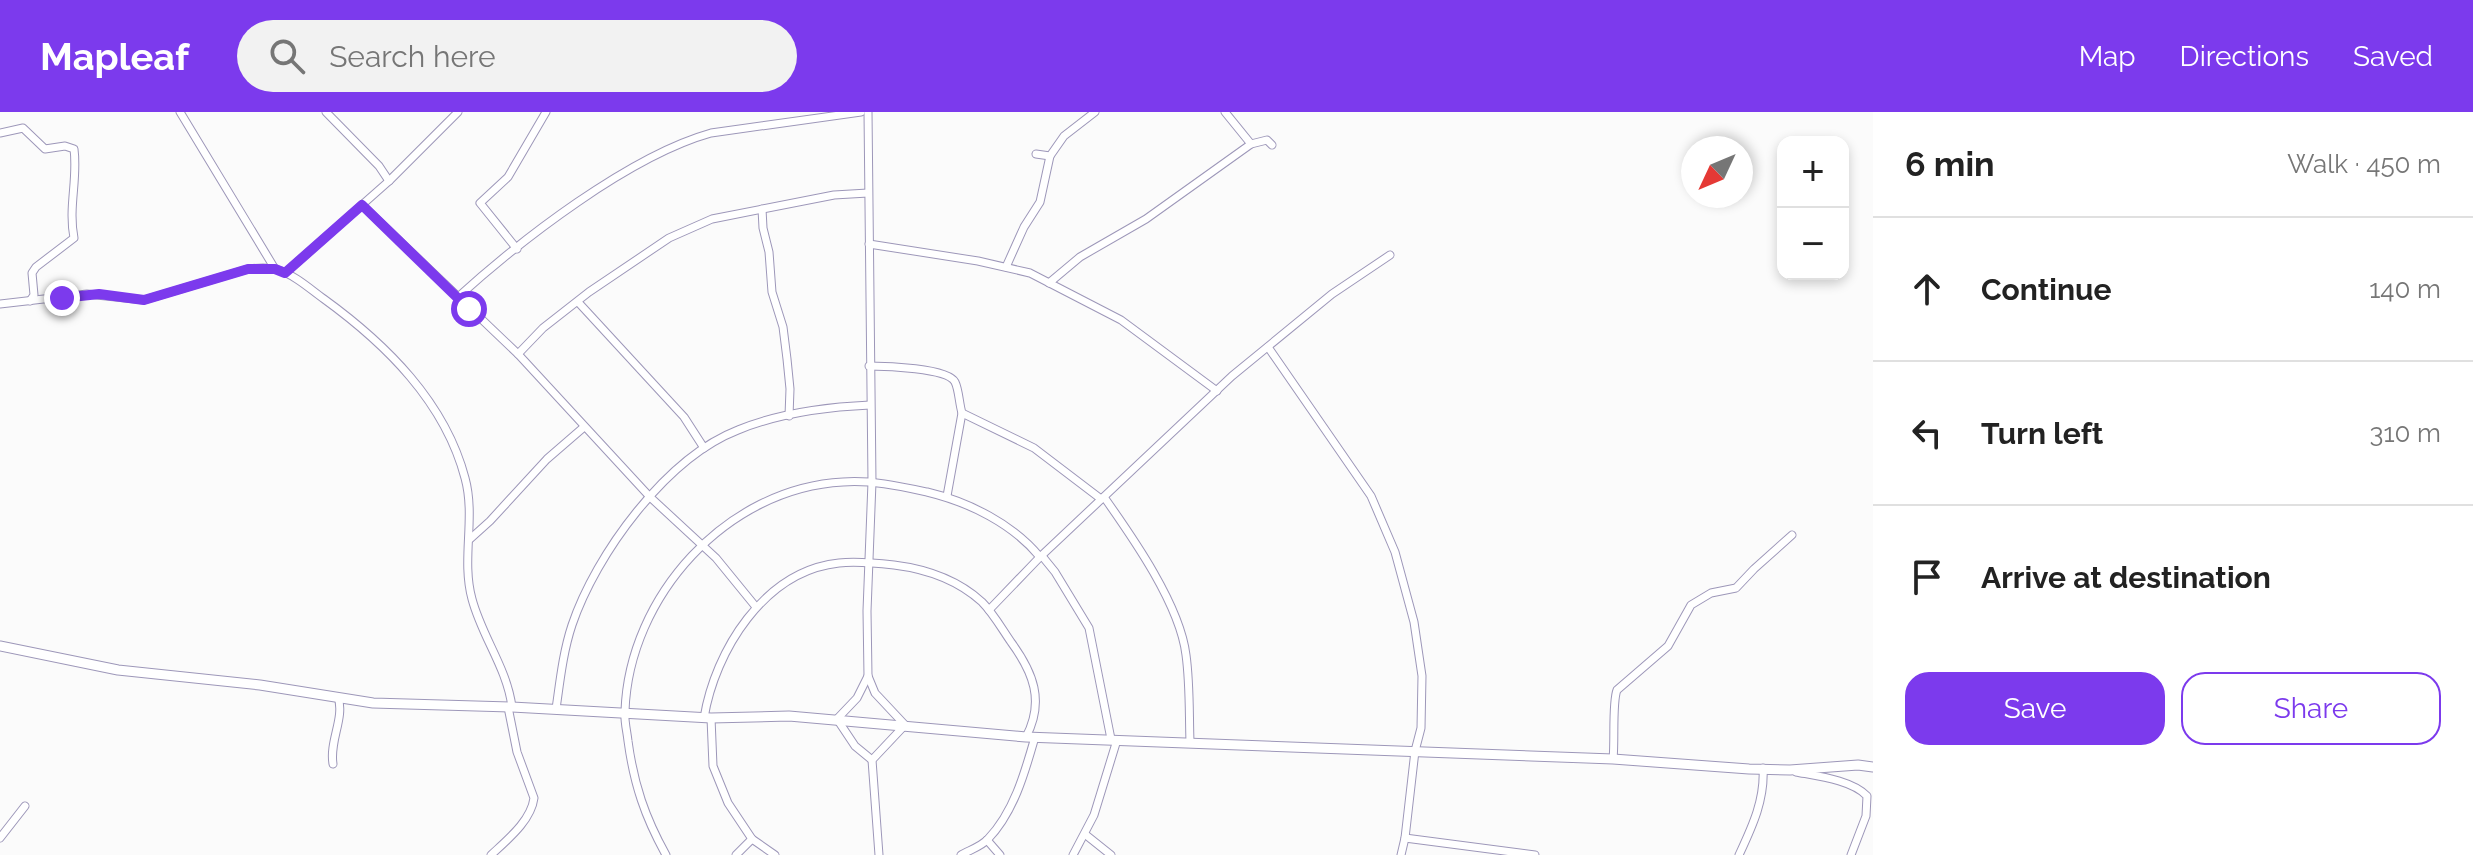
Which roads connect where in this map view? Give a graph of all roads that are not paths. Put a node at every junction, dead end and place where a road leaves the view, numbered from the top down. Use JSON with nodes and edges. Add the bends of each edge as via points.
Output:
{"nodes":[{"id":1,"x":180,"y":112,"type":"edge"},
{"id":2,"x":326,"y":112,"type":"edge"},
{"id":3,"x":458,"y":112,"type":"edge"},
{"id":4,"x":546,"y":112,"type":"edge"},
{"id":5,"x":861,"y":112,"type":"edge"},
{"id":6,"x":868,"y":112,"type":"edge"},
{"id":7,"x":1095,"y":112,"type":"edge"},
{"id":8,"x":1225,"y":112,"type":"edge"},
{"id":9,"x":0,"y":133,"type":"edge"},
{"id":10,"x":1251,"y":144,"type":"junction"},
{"id":11,"x":1272,"y":145,"type":"dead end"},
{"id":12,"x":1036,"y":154,"type":"dead end"},
{"id":13,"x":1050,"y":156,"type":"junction"},
{"id":14,"x":389,"y":181,"type":"junction"},
{"id":15,"x":868,"y":193,"type":"junction"},
{"id":16,"x":362,"y":205,"type":"junction"},
{"id":17,"x":762,"y":209,"type":"junction"},
{"id":18,"x":869,"y":244,"type":"junction"},
{"id":19,"x":517,"y":249,"type":"junction"},
{"id":20,"x":1390,"y":255,"type":"dead end"},
{"id":21,"x":1006,"y":267,"type":"junction"},
{"id":22,"x":275,"y":269,"type":"junction"},
{"id":23,"x":285,"y":273,"type":"junction"},
{"id":24,"x":1049,"y":283,"type":"junction"},
{"id":25,"x":458,"y":297,"type":"junction"},
{"id":26,"x":30,"y":301,"type":"junction"},
{"id":27,"x":578,"y":302,"type":"junction"},
{"id":28,"x":0,"y":304,"type":"edge"},
{"id":29,"x":1268,"y":347,"type":"junction"},
{"id":30,"x":518,"y":354,"type":"junction"},
{"id":31,"x":869,"y":366,"type":"junction"},
{"id":32,"x":1217,"y":391,"type":"junction"},
{"id":33,"x":870,"y":405,"type":"junction"},
{"id":34,"x":962,"y":413,"type":"junction"},
{"id":35,"x":789,"y":416,"type":"junction"},
{"id":36,"x":584,"y":427,"type":"junction"},
{"id":37,"x":704,"y":448,"type":"junction"},
{"id":38,"x":872,"y":482,"type":"junction"},
{"id":39,"x":947,"y":496,"type":"junction"},
{"id":40,"x":650,"y":497,"type":"junction"},
{"id":41,"x":1102,"y":498,"type":"junction"},
{"id":42,"x":1792,"y":535,"type":"dead end"},
{"id":43,"x":470,"y":539,"type":"junction"},
{"id":44,"x":703,"y":545,"type":"junction"},
{"id":45,"x":1041,"y":557,"type":"junction"},
{"id":46,"x":870,"y":562,"type":"junction"},
{"id":47,"x":756,"y":607,"type":"junction"},
{"id":48,"x":989,"y":610,"type":"junction"},
{"id":49,"x":0,"y":646,"type":"edge"},
{"id":50,"x":868,"y":676,"type":"junction"},
{"id":51,"x":338,"y":697,"type":"junction"},
{"id":52,"x":510,"y":707,"type":"junction"},
{"id":53,"x":556,"y":709,"type":"junction"},
{"id":54,"x":624,"y":715,"type":"junction"},
{"id":55,"x":707,"y":718,"type":"junction"},
{"id":56,"x":837,"y":719,"type":"junction"},
{"id":57,"x":905,"y":725,"type":"junction"},
{"id":58,"x":1031,"y":737,"type":"junction"},
{"id":59,"x":1114,"y":740,"type":"junction"},
{"id":60,"x":1190,"y":742,"type":"junction"},
{"id":61,"x":1415,"y":751,"type":"junction"},
{"id":62,"x":1613,"y":759,"type":"junction"},
{"id":63,"x":872,"y":760,"type":"junction"},
{"id":64,"x":333,"y":764,"type":"dead end"},
{"id":65,"x":1873,"y":767,"type":"edge"},
{"id":66,"x":1763,"y":768,"type":"junction"},
{"id":67,"x":1790,"y":770,"type":"junction"},
{"id":68,"x":25,"y":806,"type":"dead end"},
{"id":69,"x":1086,"y":835,"type":"junction"},
{"id":70,"x":0,"y":838,"type":"edge"},
{"id":71,"x":1405,"y":838,"type":"junction"},
{"id":72,"x":752,"y":839,"type":"junction"},
{"id":73,"x":987,"y":840,"type":"junction"},
{"id":74,"x":491,"y":855,"type":"edge"},
{"id":75,"x":666,"y":855,"type":"edge"},
{"id":76,"x":736,"y":855,"type":"edge"},
{"id":77,"x":775,"y":855,"type":"edge"},
{"id":78,"x":879,"y":855,"type":"edge"},
{"id":79,"x":961,"y":855,"type":"edge"},
{"id":80,"x":1000,"y":855,"type":"edge"},
{"id":81,"x":1073,"y":855,"type":"edge"},
{"id":82,"x":1111,"y":855,"type":"edge"},
{"id":83,"x":1401,"y":855,"type":"edge"},
{"id":84,"x":1535,"y":855,"type":"edge"},
{"id":85,"x":1739,"y":855,"type":"edge"},
{"id":86,"x":1851,"y":855,"type":"edge"}],
"edges":[{"from":1,"to":22,"type":"street"},
{"from":2,"to":14,"type":"street"},
{"from":3,"to":14,"type":"street"},
{"from":4,"to":19,"type":"street","via":[[508,177],[480,203]]},
{"from":5,"to":19,"type":"street","via":[[691,139],[594,191]]},
{"from":6,"to":15,"type":"street"},
{"from":7,"to":13,"type":"street","via":[[1064,136]]},
{"from":8,"to":10,"type":"street"},
{"from":9,"to":26,"type":"street","via":[[23,128],[45,149],[74,149],[74,238],[36,267]]},
{"from":10,"to":11,"type":"street","via":[[1267,140]]},
{"from":10,"to":24,"type":"street"},
{"from":12,"to":13,"type":"street"},
{"from":13,"to":21,"type":"street","via":[[1040,202]]},
{"from":14,"to":16,"type":"street"},
{"from":15,"to":17,"type":"street"},
{"from":15,"to":18,"type":"street"},
{"from":16,"to":23,"type":"street"},
{"from":16,"to":25,"type":"street"},
{"from":17,"to":27,"type":"street","via":[[712,219],[669,238]]},
{"from":17,"to":35,"type":"street","via":[[772,292],[783,327]]},
{"from":18,"to":21,"type":"street"},
{"from":18,"to":31,"type":"street"},
{"from":19,"to":25,"type":"street"},
{"from":20,"to":29,"type":"street"},
{"from":21,"to":24,"type":"street"},
{"from":22,"to":23,"type":"street"},
{"from":22,"to":26,"type":"street","via":[[248,269],[144,300],[87,294]]},
{"from":23,"to":43,"type":"street","via":[[375,340],[433,407],[466,480]]},
{"from":24,"to":32,"type":"street","via":[[1121,320]]},
{"from":25,"to":30,"type":"street"},
{"from":26,"to":28,"type":"street"},
{"from":27,"to":30,"type":"street"},
{"from":27,"to":37,"type":"street","via":[[684,417]]},
{"from":29,"to":32,"type":"street"},
{"from":29,"to":61,"type":"street","via":[[1371,496],[1395,552],[1419,644],[1421,728]]},
{"from":30,"to":36,"type":"street"},
{"from":31,"to":33,"type":"street"},
{"from":31,"to":34,"type":"street","via":[[950,377]]},
{"from":32,"to":41,"type":"street"},
{"from":33,"to":35,"type":"street"},
{"from":33,"to":38,"type":"street"},
{"from":34,"to":39,"type":"street"},
{"from":34,"to":41,"type":"street","via":[[1034,448]]},
{"from":35,"to":37,"type":"street","via":[[736,430]]},
{"from":36,"to":40,"type":"street"},
{"from":36,"to":43,"type":"street"},
{"from":37,"to":40,"type":"street"},
{"from":38,"to":39,"type":"street"},
{"from":38,"to":44,"type":"street","via":[[841,482],[780,497],[737,516]]},
{"from":38,"to":46,"type":"street"},
{"from":39,"to":45,"type":"street","via":[[1012,531]]},
{"from":40,"to":44,"type":"street"},
{"from":40,"to":53,"type":"street","via":[[610,548],[584,595],[566,646]]},
{"from":41,"to":45,"type":"street"},
{"from":41,"to":60,"type":"street","via":[[1132,537],[1175,617],[1186,653]]},
{"from":42,"to":62,"type":"street","via":[[1736,588],[1711,593],[1691,605],[1668,646],[1617,690]]},
{"from":43,"to":52,"type":"street","via":[[471,597],[504,670]]},
{"from":44,"to":47,"type":"street"},
{"from":44,"to":54,"type":"street","via":[[651,613]]},
{"from":45,"to":48,"type":"street"},
{"from":45,"to":59,"type":"street","via":[[1089,628]]},
{"from":46,"to":47,"type":"street","via":[[810,570]]},
{"from":46,"to":48,"type":"street","via":[[939,574]]},
{"from":46,"to":50,"type":"street"},
{"from":47,"to":55,"type":"street","via":[[728,648],[708,694]]},
{"from":48,"to":58,"type":"street","via":[[1026,662],[1035,690]]},
{"from":49,"to":51,"type":"street","via":[[118,670]]},
{"from":50,"to":56,"type":"street"},
{"from":50,"to":57,"type":"street","via":[[875,693]]},
{"from":51,"to":52,"type":"street"},
{"from":51,"to":64,"type":"street"},
{"from":52,"to":53,"type":"street"},
{"from":52,"to":74,"type":"street","via":[[533,806]]},
{"from":53,"to":54,"type":"street"},
{"from":54,"to":55,"type":"street"},
{"from":54,"to":75,"type":"street","via":[[632,773],[646,819]]},
{"from":55,"to":56,"type":"street"},
{"from":55,"to":72,"type":"street","via":[[713,766],[728,803]]},
{"from":56,"to":57,"type":"street"},
{"from":56,"to":63,"type":"street"},
{"from":57,"to":58,"type":"street"},
{"from":57,"to":63,"type":"street"},
{"from":58,"to":59,"type":"street"},
{"from":58,"to":73,"type":"street","via":[[1024,776]]},
{"from":59,"to":60,"type":"street"},
{"from":59,"to":69,"type":"street"},
{"from":60,"to":61,"type":"street"},
{"from":61,"to":62,"type":"street"},
{"from":61,"to":71,"type":"street"},
{"from":62,"to":66,"type":"street"},
{"from":63,"to":78,"type":"street"},
{"from":65,"to":67,"type":"street"},
{"from":66,"to":67,"type":"street"},
{"from":66,"to":85,"type":"street","via":[[1762,794]]},
{"from":67,"to":86,"type":"street","via":[[1844,784],[1867,796],[1866,816]]},
{"from":68,"to":70,"type":"street"},
{"from":69,"to":81,"type":"street"},
{"from":69,"to":82,"type":"street"},
{"from":71,"to":83,"type":"street"},
{"from":71,"to":84,"type":"street"},
{"from":72,"to":76,"type":"street"},
{"from":72,"to":77,"type":"street"},
{"from":73,"to":79,"type":"street"},
{"from":73,"to":80,"type":"street"}]}
